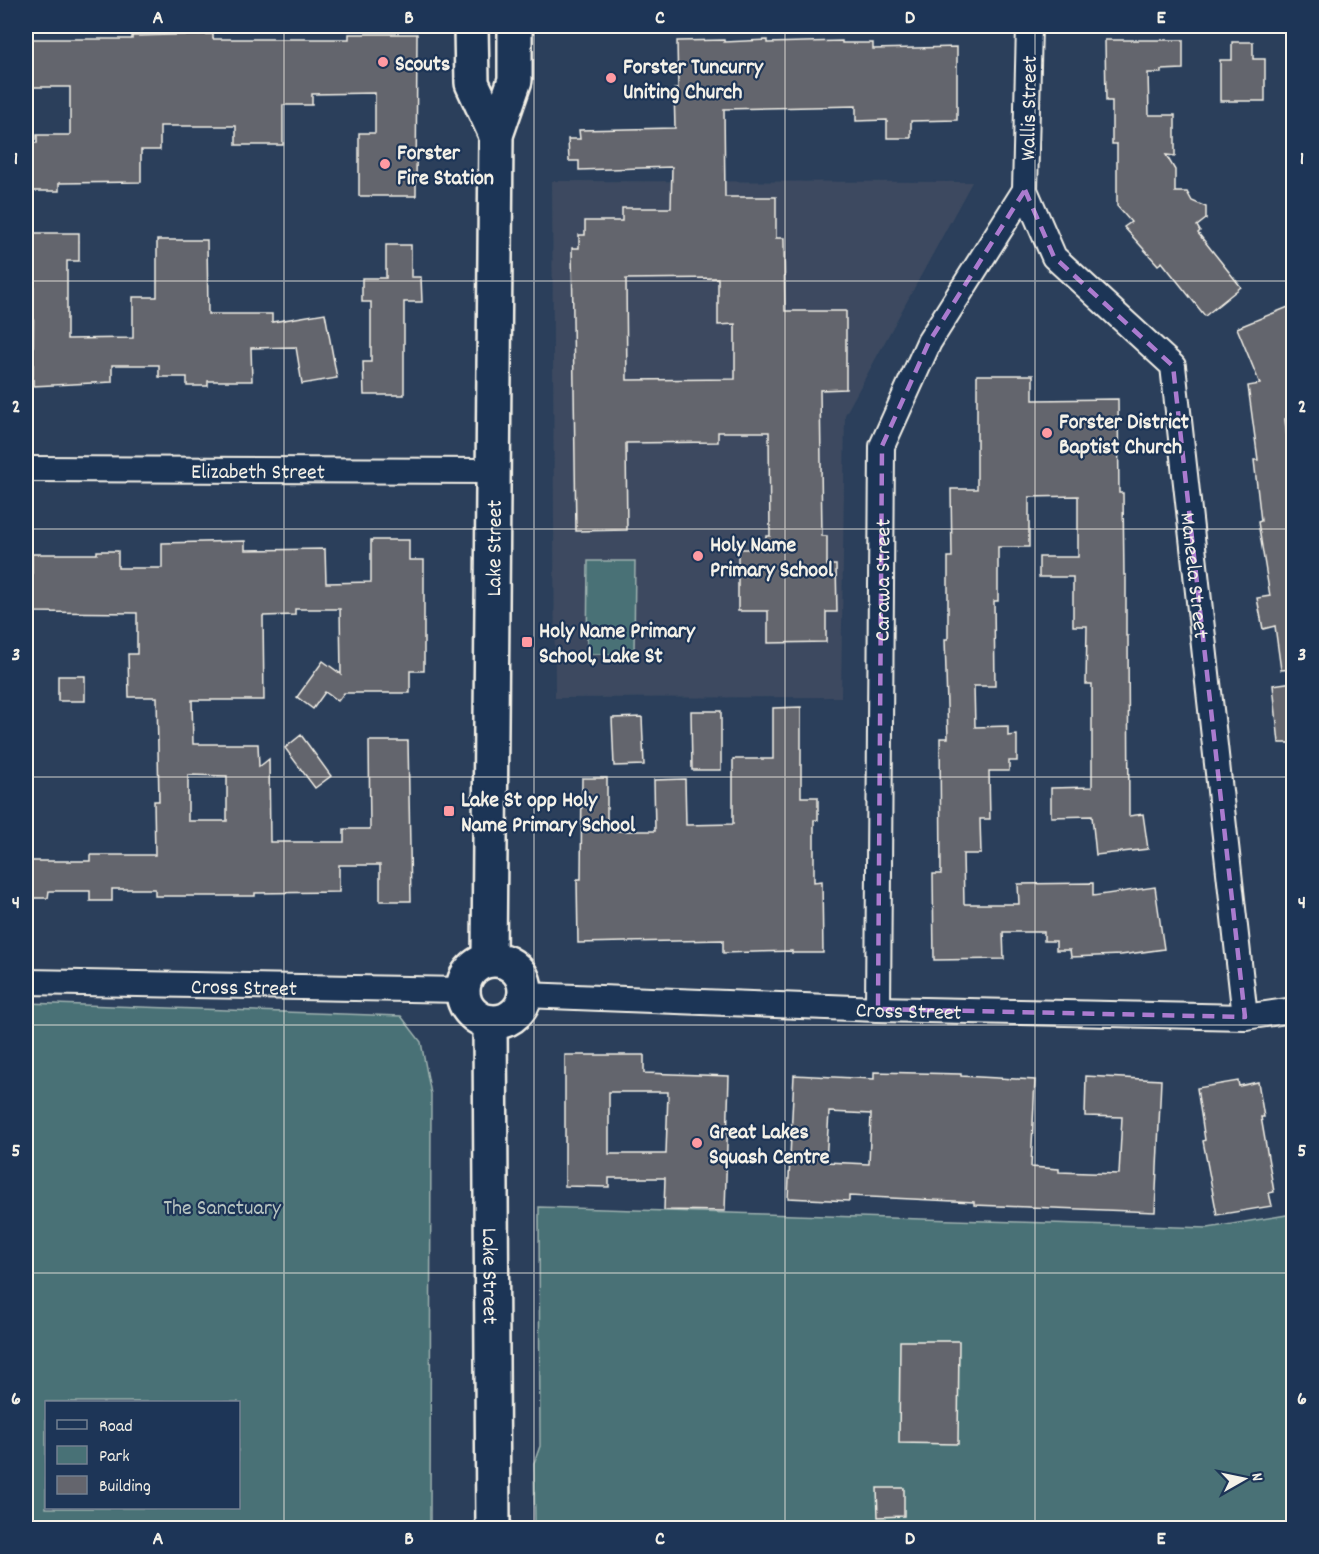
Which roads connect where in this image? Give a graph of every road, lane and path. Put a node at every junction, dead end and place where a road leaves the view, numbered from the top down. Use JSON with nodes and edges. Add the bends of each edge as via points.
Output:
{"nodes":[{"id":1,"x":471,"y":26,"type":"edge"},
{"id":2,"x":514,"y":26,"type":"edge"},
{"id":3,"x":1029,"y":26,"type":"edge"},
{"id":4,"x":496,"y":135,"type":"junction"},
{"id":5,"x":1025,"y":190,"type":"junction"},
{"id":6,"x":26,"y":470,"type":"edge"},
{"id":7,"x":493,"y":471,"type":"junction"},
{"id":8,"x":489,"y":960,"type":"junction"},
{"id":9,"x":26,"y":982,"type":"edge"},
{"id":10,"x":462,"y":990,"type":"junction"},
{"id":11,"x":525,"y":995,"type":"junction"},
{"id":12,"x":878,"y":1009,"type":"junction"},
{"id":13,"x":1293,"y":1010,"type":"edge"},
{"id":14,"x":1245,"y":1017,"type":"junction"},
{"id":15,"x":490,"y":1022,"type":"junction"},
{"id":16,"x":493,"y":1528,"type":"edge"}],
"edges":[{"from":1,"to":4,"type":"street","name":"Lake Street","via":[[472,82]]},
{"from":2,"to":4,"type":"street","name":"Lake Street","via":[[515,80]]},
{"from":3,"to":5,"type":"street","name":"Wallis Street"},
{"from":4,"to":7,"type":"street","name":"Lake Street"},
{"from":5,"to":12,"type":"street","name":"Carawa Street","via":[[928,342],[882,446]]},
{"from":5,"to":14,"type":"street","name":"Maneela Street","via":[[1054,257],[1173,366]]},
{"from":6,"to":7,"type":"street","name":"Elizabeth Street"},
{"from":7,"to":8,"type":"street","name":"Lake Street"},
{"from":8,"to":10,"type":"street","via":[[470,970]]},
{"from":8,"to":11,"type":"street","via":[[507,963],[515,969],[521,976]]},
{"from":9,"to":10,"type":"street","name":"Cross Street"},
{"from":10,"to":15,"type":"street","via":[[473,1015]]},
{"from":11,"to":12,"type":"street","name":"Cross Street"},
{"from":11,"to":15,"type":"street","via":[[509,1018]]},
{"from":12,"to":14,"type":"street","name":"Cross Street"},
{"from":13,"to":14,"type":"street","name":"Cross Street"},
{"from":15,"to":16,"type":"street","name":"Lake Street"}]}
